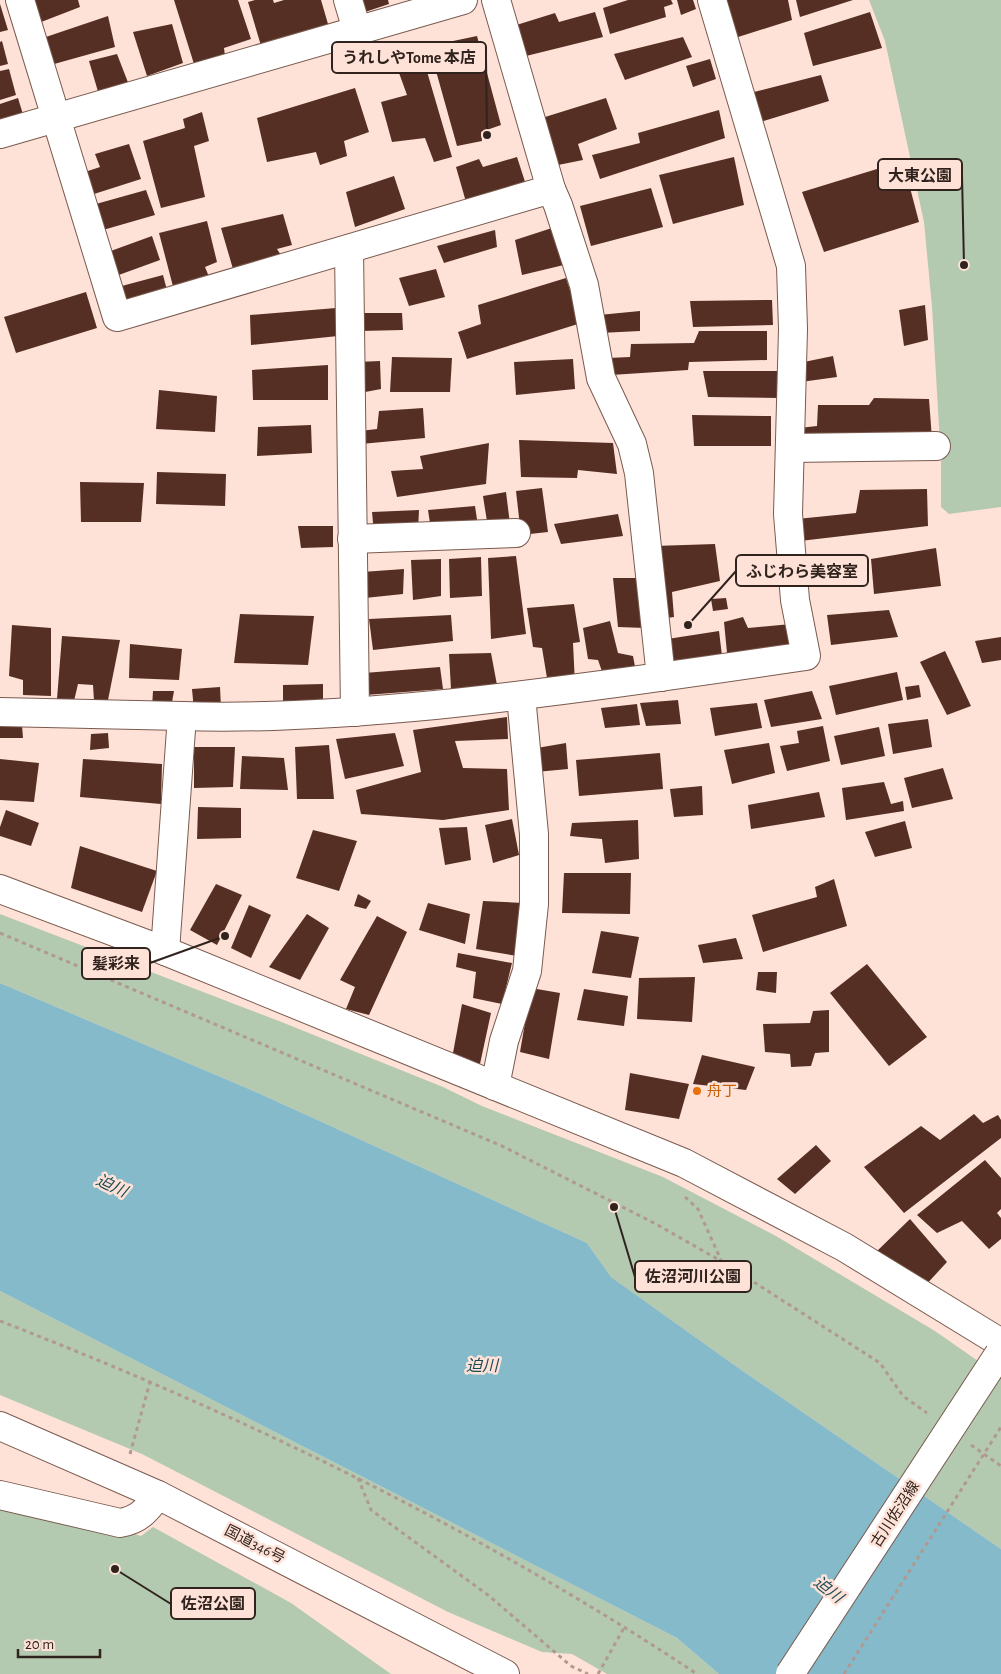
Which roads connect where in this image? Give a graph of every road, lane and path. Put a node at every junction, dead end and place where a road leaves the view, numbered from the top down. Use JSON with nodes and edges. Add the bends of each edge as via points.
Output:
{"nodes":[{"id":1,"x":20,"y":0,"type":"edge"},
{"id":2,"x":348,"y":0,"type":"edge"},
{"id":3,"x":463,"y":0,"type":"edge"},
{"id":4,"x":496,"y":0,"type":"edge"},
{"id":5,"x":712,"y":0,"type":"edge"},
{"id":6,"x":357,"y":30,"type":"junction"},
{"id":7,"x":56,"y":116,"type":"junction"},
{"id":8,"x":0,"y":134,"type":"edge"},
{"id":9,"x":551,"y":189,"type":"junction"},
{"id":10,"x":349,"y":249,"type":"junction"},
{"id":11,"x":936,"y":446,"type":"dead end"},
{"id":12,"x":790,"y":448,"type":"junction"},
{"id":13,"x":516,"y":534,"type":"dead end"},
{"id":14,"x":352,"y":539,"type":"junction"},
{"id":15,"x":661,"y":677,"type":"junction"},
{"id":16,"x":521,"y":696,"type":"junction"},
{"id":17,"x":0,"y":712,"type":"edge"},
{"id":18,"x":355,"y":712,"type":"junction"},
{"id":19,"x":182,"y":716,"type":"junction"},
{"id":20,"x":0,"y":888,"type":"edge"},
{"id":21,"x":0,"y":933,"type":"edge"},
{"id":22,"x":164,"y":952,"type":"junction"},
{"id":23,"x":495,"y":1086,"type":"junction"},
{"id":24,"x":0,"y":1321,"type":"edge"},
{"id":25,"x":1000,"y":1349,"type":"edge"},
{"id":26,"x":150,"y":1382,"type":"junction"},
{"id":27,"x":933,"y":1418,"type":"dead end"},
{"id":28,"x":0,"y":1426,"type":"edge"},
{"id":29,"x":1001,"y":1427,"type":"edge"},
{"id":30,"x":963,"y":1439,"type":"dead end"},
{"id":31,"x":129,"y":1458,"type":"dead end"},
{"id":32,"x":1001,"y":1466,"type":"edge"},
{"id":33,"x":358,"y":1478,"type":"junction"},
{"id":34,"x":0,"y":1495,"type":"edge"},
{"id":35,"x":158,"y":1495,"type":"junction"},
{"id":36,"x":625,"y":1626,"type":"junction"},
{"id":37,"x":505,"y":1674,"type":"edge"},
{"id":38,"x":588,"y":1674,"type":"edge"},
{"id":39,"x":598,"y":1674,"type":"edge"},
{"id":40,"x":697,"y":1674,"type":"edge"},
{"id":41,"x":790,"y":1674,"type":"edge"},
{"id":42,"x":844,"y":1674,"type":"edge"}],
"edges":[{"from":1,"to":7,"type":"main road"},
{"from":2,"to":6,"type":"main road"},
{"from":3,"to":6,"type":"main road"},
{"from":4,"to":9,"type":"main road"},
{"from":5,"to":12,"type":"main road","via":[[790,266],[793,330]]},
{"from":6,"to":7,"type":"main road"},
{"from":7,"to":8,"type":"main road"},
{"from":7,"to":10,"type":"main road","via":[[117,317]]},
{"from":9,"to":10,"type":"main road"},
{"from":9,"to":15,"type":"main road","via":[[584,285],[601,378],[632,444],[639,474]]},
{"from":10,"to":14,"type":"main road"},
{"from":11,"to":12,"type":"main road"},
{"from":12,"to":15,"type":"main road","via":[[790,560],[806,656]]},
{"from":13,"to":14,"type":"main road"},
{"from":14,"to":18,"type":"main road"},
{"from":15,"to":16,"type":"main road"},
{"from":16,"to":18,"type":"main road"},
{"from":16,"to":23,"type":"main road","via":[[534,834],[534,904],[526,971],[504,1041]]},
{"from":17,"to":19,"type":"main road"},
{"from":18,"to":19,"type":"main road","via":[[224,718]]},
{"from":19,"to":22,"type":"main road"},
{"from":20,"to":22,"type":"main road"},
{"from":21,"to":27,"type":"path","via":[[502,1146],[656,1224],[721,1261],[880,1363],[903,1396]]},
{"from":22,"to":23,"type":"main road"},
{"from":23,"to":25,"type":"main road","via":[[684,1163],[844,1247]]},
{"from":24,"to":26,"type":"path"},
{"from":25,"to":41,"type":"main road","name":"古川佐沼線","bridge":true},
{"from":26,"to":31,"type":"path"},
{"from":26,"to":33,"type":"path"},
{"from":28,"to":35,"type":"main road","name":"国道346号"},
{"from":29,"to":42,"type":"path","bridge":true},
{"from":30,"to":32,"type":"path"},
{"from":33,"to":36,"type":"path"},
{"from":33,"to":38,"type":"path","via":[[371,1510],[488,1595],[572,1666]]},
{"from":34,"to":35,"type":"main road","via":[[120,1523],[144,1514]]},
{"from":35,"to":37,"type":"main road","name":"国道346号"},
{"from":36,"to":39,"type":"path"},
{"from":36,"to":40,"type":"path"}]}
